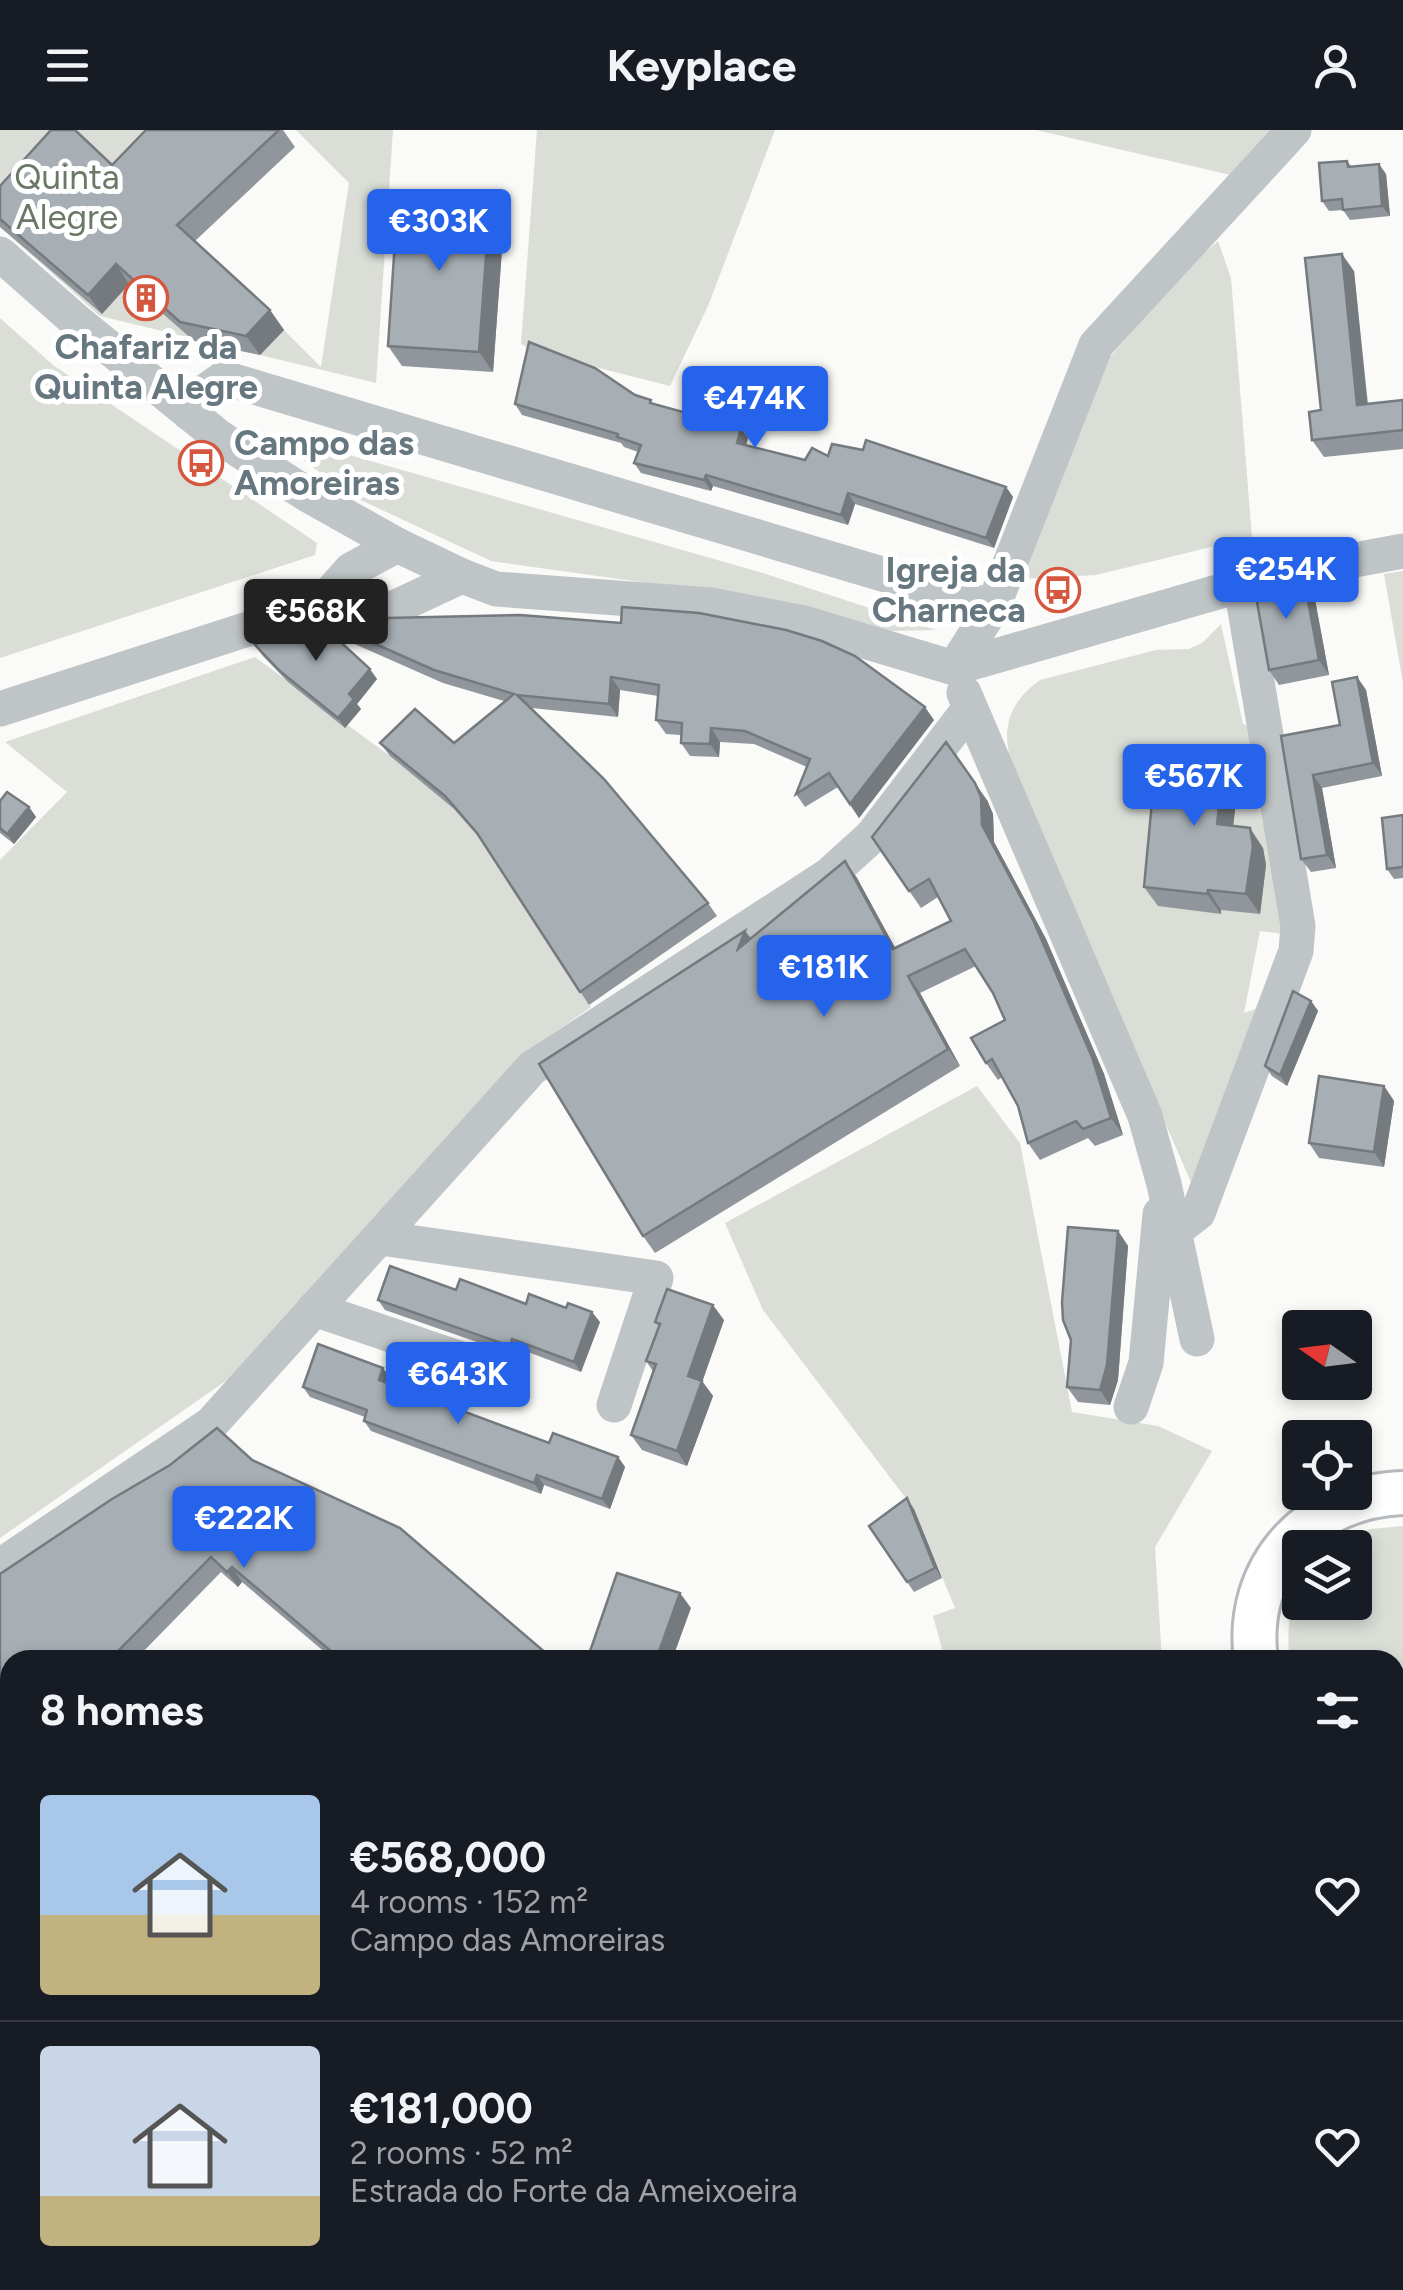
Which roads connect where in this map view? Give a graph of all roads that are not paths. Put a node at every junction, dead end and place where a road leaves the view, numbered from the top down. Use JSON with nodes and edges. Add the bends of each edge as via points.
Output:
{"nodes":[{"id":1,"x":1294,"y":130,"type":"edge"},
{"id":2,"x":0,"y":254,"type":"edge"},
{"id":3,"x":188,"y":413,"type":"junction"},
{"id":4,"x":396,"y":545,"type":"junction"},
{"id":5,"x":1403,"y":551,"type":"edge"},
{"id":6,"x":462,"y":576,"type":"junction"},
{"id":7,"x":1241,"y":586,"type":"junction"},
{"id":8,"x":319,"y":606,"type":"junction"},
{"id":9,"x":993,"y":607,"type":"junction"},
{"id":10,"x":954,"y":668,"type":"junction"},
{"id":11,"x":970,"y":708,"type":"junction"},
{"id":12,"x":0,"y":709,"type":"edge"},
{"id":13,"x":1164,"y":1184,"type":"junction"},
{"id":14,"x":1172,"y":1233,"type":"junction"},
{"id":15,"x":380,"y":1238,"type":"junction"},
{"id":16,"x":314,"y":1310,"type":"junction"},
{"id":17,"x":1197,"y":1338,"type":"dead end"},
{"id":18,"x":506,"y":1374,"type":"dead end"},
{"id":19,"x":614,"y":1405,"type":"dead end"},
{"id":20,"x":1131,"y":1407,"type":"dead end"},
{"id":21,"x":1403,"y":1493,"type":"edge"},
{"id":22,"x":0,"y":1566,"type":"edge"},
{"id":23,"x":1255,"y":1650,"type":"edge"}],
"edges":[{"from":1,"to":9,"type":"street","via":[[1096,345]]},
{"from":2,"to":3,"type":"street"},
{"from":3,"to":4,"type":"street"},
{"from":3,"to":9,"type":"street","via":[[224,378]]},
{"from":4,"to":6,"type":"street"},
{"from":4,"to":8,"type":"street","via":[[350,570]]},
{"from":5,"to":7,"type":"street"},
{"from":6,"to":8,"type":"street","via":[[385,612]]},
{"from":6,"to":10,"type":"street","via":[[496,589],[711,605]]},
{"from":7,"to":10,"type":"street"},
{"from":7,"to":14,"type":"street","via":[[1298,926],[1296,951],[1198,1214]]},
{"from":8,"to":12,"type":"street"},
{"from":9,"to":10,"type":"street"},
{"from":10,"to":11,"type":"street"},
{"from":11,"to":13,"type":"street","via":[[1144,1116]]},
{"from":11,"to":15,"type":"street","via":[[872,836],[844,862],[532,1068]]},
{"from":13,"to":14,"type":"street"},
{"from":13,"to":20,"type":"street","via":[[1146,1363]]},
{"from":14,"to":17,"type":"street"},
{"from":15,"to":16,"type":"street"},
{"from":15,"to":19,"type":"street","via":[[656,1278]]},
{"from":16,"to":18,"type":"street"},
{"from":16,"to":22,"type":"street","via":[[211,1424]]},
{"from":21,"to":23,"type":"main road","via":[[1344,1504],[1293,1539],[1262,1592]]}]}
